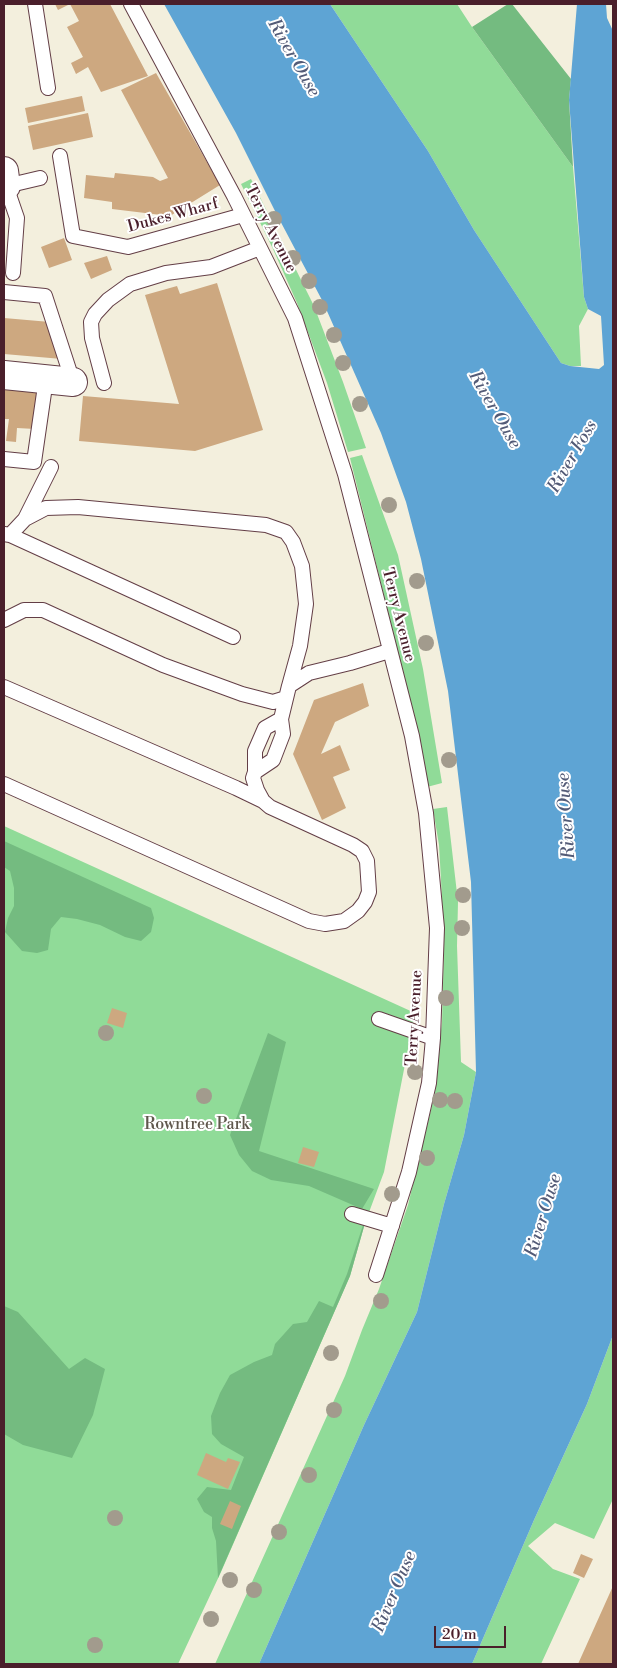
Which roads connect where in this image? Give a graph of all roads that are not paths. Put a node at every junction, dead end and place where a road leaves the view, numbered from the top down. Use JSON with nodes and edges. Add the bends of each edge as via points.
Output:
{"nodes":[{"id":1,"x":35,"y":4,"type":"edge"},
{"id":2,"x":131,"y":4,"type":"edge"},
{"id":3,"x":48,"y":88,"type":"dead end"},
{"id":4,"x":60,"y":156,"type":"dead end"},
{"id":5,"x":40,"y":178,"type":"dead end"},
{"id":6,"x":5,"y":182,"type":"edge"},
{"id":7,"x":243,"y":215,"type":"junction"},
{"id":8,"x":260,"y":248,"type":"junction"},
{"id":9,"x":13,"y":273,"type":"dead end"},
{"id":10,"x":4,"y":292,"type":"edge"},
{"id":11,"x":4,"y":375,"type":"edge"},
{"id":12,"x":46,"y":379,"type":"junction"},
{"id":13,"x":73,"y":382,"type":"joint"},
{"id":14,"x":104,"y":382,"type":"dead end"},
{"id":15,"x":4,"y":459,"type":"edge"},
{"id":16,"x":51,"y":467,"type":"dead end"},
{"id":17,"x":25,"y":519,"type":"junction"},
{"id":18,"x":7,"y":534,"type":"edge"},
{"id":19,"x":4,"y":620,"type":"edge"},
{"id":20,"x":233,"y":637,"type":"dead end"},
{"id":21,"x":390,"y":651,"type":"junction"},
{"id":22,"x":4,"y":687,"type":"edge"},
{"id":23,"x":288,"y":692,"type":"junction"},
{"id":24,"x":281,"y":719,"type":"junction"},
{"id":25,"x":255,"y":772,"type":"junction"},
{"id":26,"x":4,"y":784,"type":"edge"},
{"id":27,"x":263,"y":801,"type":"junction"},
{"id":28,"x":379,"y":1019,"type":"dead end"},
{"id":29,"x":433,"y":1038,"type":"junction"},
{"id":30,"x":352,"y":1214,"type":"dead end"},
{"id":31,"x":392,"y":1226,"type":"junction"},
{"id":32,"x":376,"y":1275,"type":"dead end"}],
"edges":[{"from":1,"to":3,"type":"lane"},
{"from":2,"to":7,"type":"lane","name":"Terry Avenue"},
{"from":4,"to":7,"type":"lane","name":"Dukes Wharf","via":[[72,236],[128,247]]},
{"from":5,"to":6,"type":"lane"},
{"from":6,"to":9,"type":"lane","via":[[17,218]]},
{"from":7,"to":8,"type":"lane","name":"Terry Avenue"},
{"from":8,"to":14,"type":"lane","via":[[211,267],[166,272],[130,284],[108,300],[91,322]]},
{"from":8,"to":21,"type":"lane","name":"Terry Avenue","via":[[295,318],[326,414],[345,474]]},
{"from":10,"to":13,"type":"lane","via":[[44,296]]},
{"from":11,"to":12,"type":"street"},
{"from":12,"to":13,"type":"street"},
{"from":12,"to":15,"type":"lane","via":[[34,462]]},
{"from":16,"to":17,"type":"lane"},
{"from":17,"to":18,"type":"lane"},
{"from":17,"to":23,"type":"lane","via":[[46,508],[78,508],[266,525],[286,532],[302,566],[306,604],[300,646]]},
{"from":18,"to":20,"type":"lane"},
{"from":19,"to":23,"type":"lane","via":[[24,610],[43,610],[163,664],[242,694],[273,702]]},
{"from":21,"to":23,"type":"lane","via":[[309,673]]},
{"from":21,"to":29,"type":"lane","name":"Terry Avenue","via":[[412,736],[426,813],[437,928]]},
{"from":22,"to":27,"type":"lane"},
{"from":23,"to":24,"type":"lane"},
{"from":24,"to":25,"type":"lane","via":[[266,728],[255,751]]},
{"from":24,"to":25,"type":"lane","via":[[283,734],[273,760]]},
{"from":25,"to":27,"type":"lane","via":[[252,778]]},
{"from":26,"to":27,"type":"lane","via":[[309,921],[325,924],[344,922],[358,911],[369,892],[367,861],[362,851]]},
{"from":28,"to":29,"type":"lane"},
{"from":29,"to":31,"type":"lane","name":"Terry Avenue","via":[[430,1082],[409,1172]]},
{"from":30,"to":31,"type":"lane"},
{"from":31,"to":32,"type":"lane","name":"Terry Avenue"}]}
